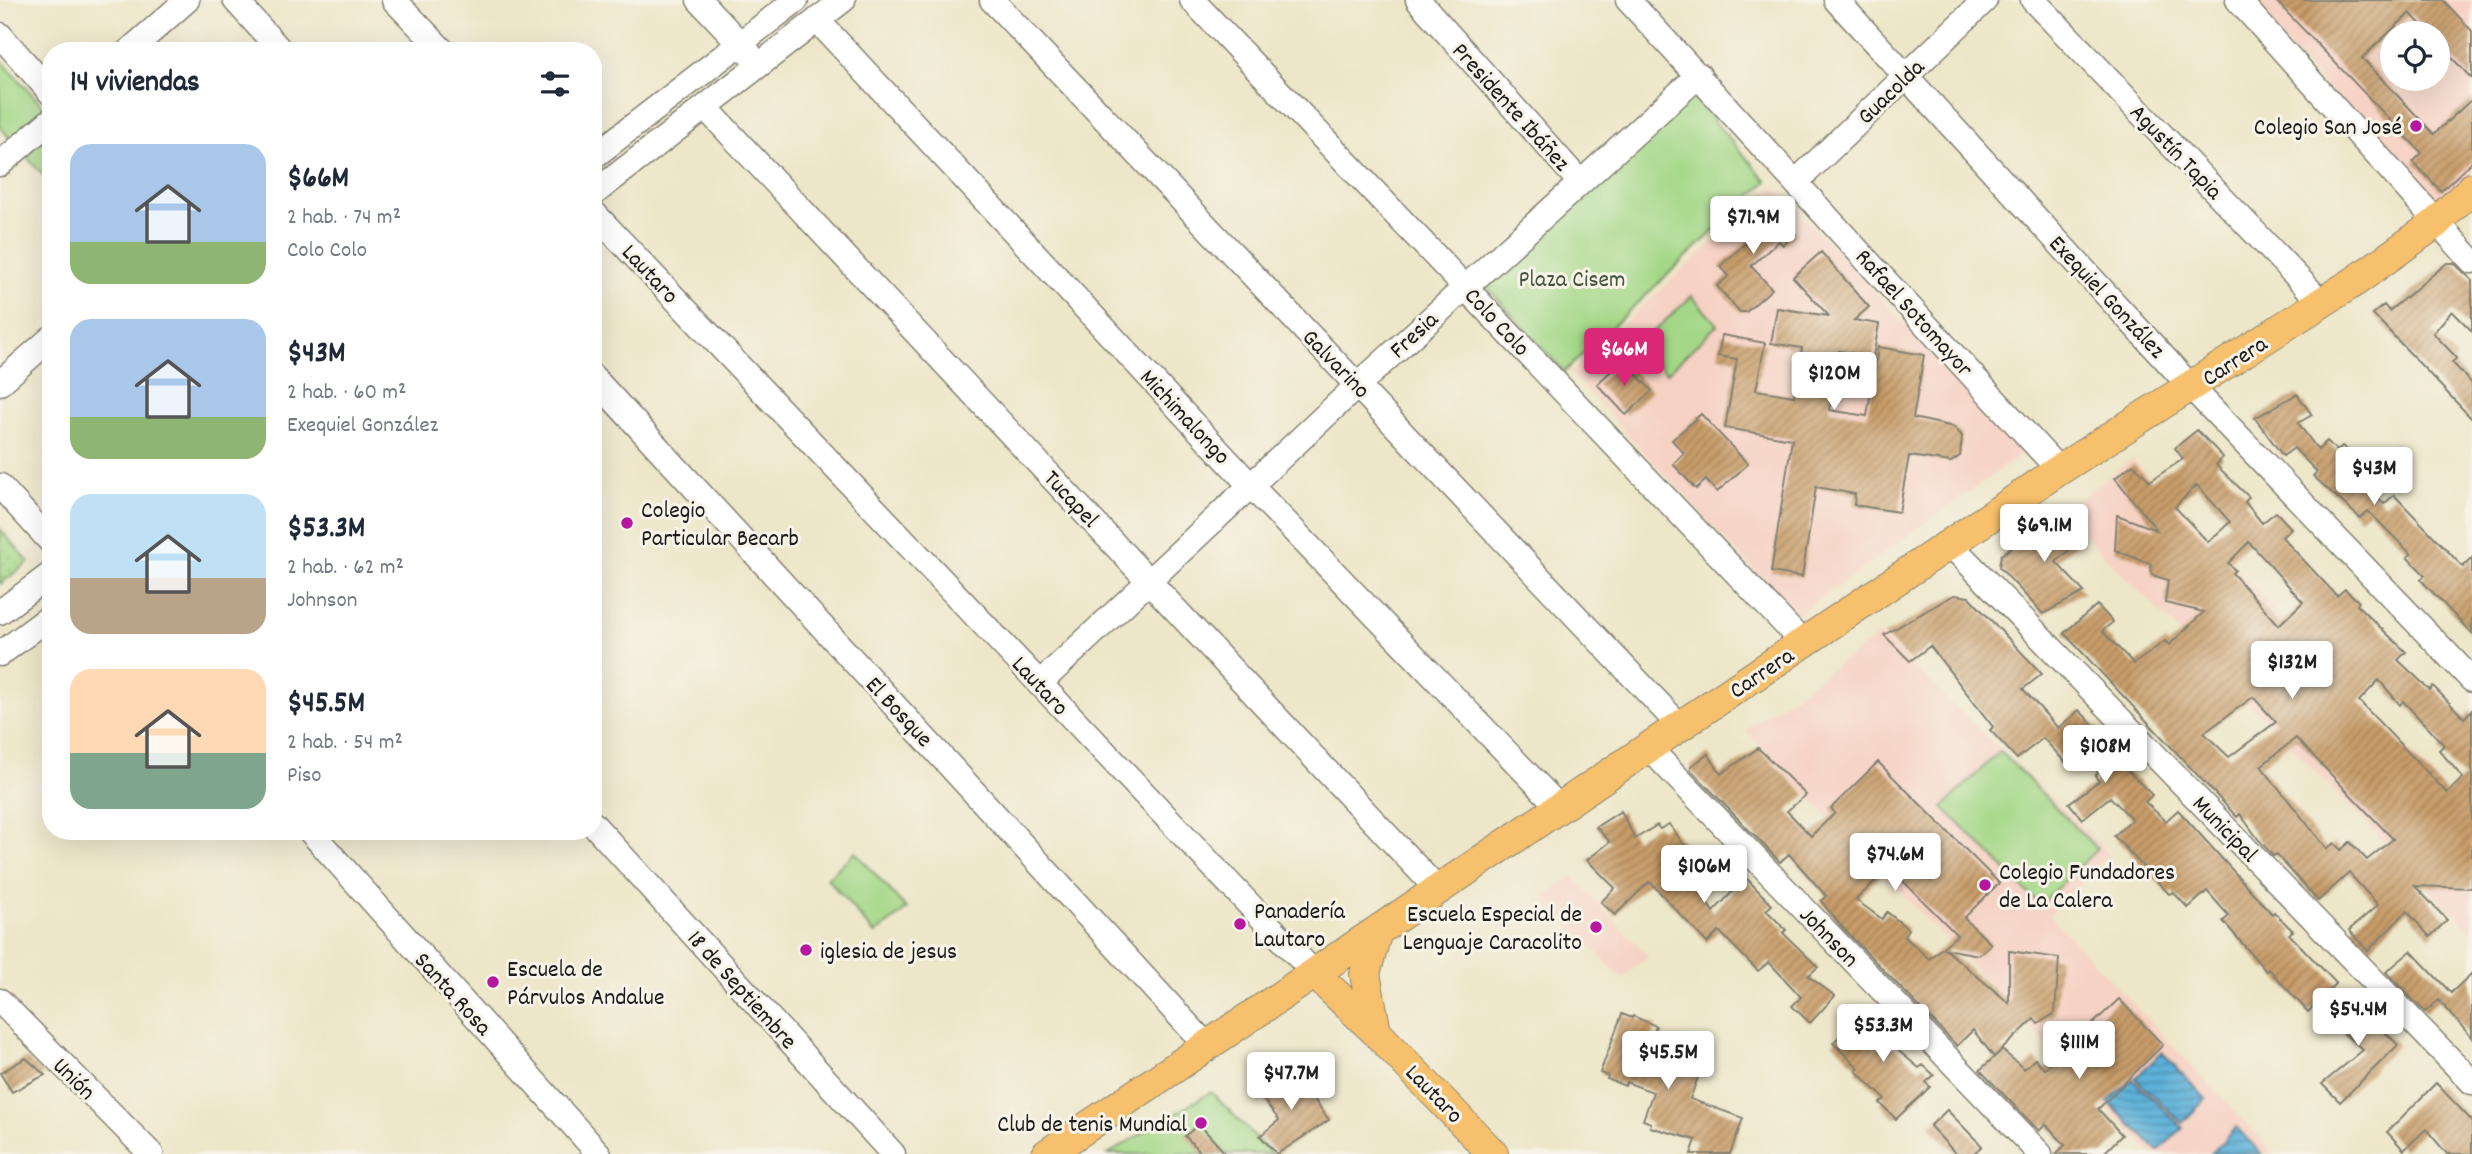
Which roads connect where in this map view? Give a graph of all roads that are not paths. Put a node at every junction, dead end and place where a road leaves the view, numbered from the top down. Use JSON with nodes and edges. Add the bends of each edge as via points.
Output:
{"nodes":[{"id":1,"x":187,"y":0,"type":"edge"},
{"id":2,"x":235,"y":0,"type":"edge"},
{"id":3,"x":394,"y":0,"type":"edge"},
{"id":4,"x":699,"y":0,"type":"edge"},
{"id":5,"x":843,"y":0,"type":"edge"},
{"id":6,"x":992,"y":0,"type":"edge"},
{"id":7,"x":1192,"y":0,"type":"edge"},
{"id":8,"x":1418,"y":0,"type":"edge"},
{"id":9,"x":1628,"y":0,"type":"edge"},
{"id":10,"x":1836,"y":0,"type":"edge"},
{"id":11,"x":1985,"y":0,"type":"edge"},
{"id":12,"x":2033,"y":0,"type":"edge"},
{"id":13,"x":2238,"y":0,"type":"edge"},
{"id":14,"x":791,"y":1,"type":"edge"},
{"id":15,"x":817,"y":20,"type":"junction"},
{"id":16,"x":0,"y":35,"type":"edge"},
{"id":17,"x":139,"y":42,"type":"edge"},
{"id":18,"x":273,"y":42,"type":"edge"},
{"id":19,"x":434,"y":42,"type":"edge"},
{"id":20,"x":739,"y":42,"type":"junction"},
{"id":21,"x":760,"y":65,"type":"junction"},
{"id":22,"x":1699,"y":75,"type":"junction"},
{"id":23,"x":1905,"y":76,"type":"junction"},
{"id":24,"x":42,"y":83,"type":"edge"},
{"id":25,"x":705,"y":107,"type":"junction"},
{"id":26,"x":42,"y":128,"type":"edge"},
{"id":27,"x":602,"y":150,"type":"edge"},
{"id":28,"x":0,"y":164,"type":"edge"},
{"id":29,"x":1579,"y":181,"type":"junction"},
{"id":30,"x":1796,"y":182,"type":"junction"},
{"id":31,"x":602,"y":187,"type":"edge"},
{"id":32,"x":2472,"y":188,"type":"edge"},
{"id":33,"x":602,"y":222,"type":"edge"},
{"id":34,"x":2436,"y":223,"type":"junction"},
{"id":35,"x":2472,"y":261,"type":"edge"},
{"id":36,"x":1465,"y":286,"type":"junction"},
{"id":37,"x":2322,"y":303,"type":"junction"},
{"id":38,"x":42,"y":346,"type":"edge"},
{"id":39,"x":0,"y":383,"type":"edge"},
{"id":40,"x":1357,"y":385,"type":"junction"},
{"id":41,"x":602,"y":387,"type":"edge"},
{"id":42,"x":2192,"y":387,"type":"junction"},
{"id":43,"x":2059,"y":470,"type":"junction"},
{"id":44,"x":0,"y":486,"type":"edge"},
{"id":45,"x":1251,"y":486,"type":"junction"},
{"id":46,"x":42,"y":532,"type":"edge"},
{"id":47,"x":1950,"y":544,"type":"junction"},
{"id":48,"x":42,"y":581,"type":"edge"},
{"id":49,"x":1149,"y":583,"type":"junction"},
{"id":50,"x":0,"y":612,"type":"edge"},
{"id":51,"x":42,"y":623,"type":"edge"},
{"id":52,"x":1803,"y":643,"type":"junction"},
{"id":53,"x":0,"y":654,"type":"edge"},
{"id":54,"x":2472,"y":680,"type":"edge"},
{"id":55,"x":1039,"y":684,"type":"junction"},
{"id":56,"x":1681,"y":726,"type":"junction"},
{"id":57,"x":1649,"y":748,"type":"junction"},
{"id":58,"x":1560,"y":808,"type":"junction"},
{"id":59,"x":602,"y":834,"type":"edge"},
{"id":60,"x":318,"y":840,"type":"edge"},
{"id":61,"x":1438,"y":890,"type":"junction"},
{"id":62,"x":1377,"y":931,"type":"junction"},
{"id":63,"x":1315,"y":974,"type":"junction"},
{"id":64,"x":0,"y":1001,"type":"edge"},
{"id":65,"x":1376,"y":1032,"type":"junction"},
{"id":66,"x":1207,"y":1046,"type":"junction"},
{"id":67,"x":2472,"y":1082,"type":"edge"},
{"id":68,"x":150,"y":1154,"type":"edge"},
{"id":69,"x":599,"y":1154,"type":"edge"},
{"id":70,"x":893,"y":1154,"type":"edge"},
{"id":71,"x":1047,"y":1154,"type":"edge"},
{"id":72,"x":1493,"y":1154,"type":"edge"},
{"id":73,"x":2040,"y":1154,"type":"edge"}],
"edges":[{"from":1,"to":17,"type":"street"},
{"from":2,"to":18,"type":"street"},
{"from":3,"to":19,"type":"street"},
{"from":4,"to":20,"type":"street"},
{"from":5,"to":15,"type":"street"},
{"from":6,"to":40,"type":"street","name":"Galvarino"},
{"from":7,"to":36,"type":"street","name":"Colo Colo"},
{"from":8,"to":29,"type":"street","name":"Presidente Ibáñez"},
{"from":9,"to":22,"type":"street","name":"Rafael Sotomayor"},
{"from":10,"to":23,"type":"street","name":"Exequiel González"},
{"from":11,"to":23,"type":"street","name":"Guacolda"},
{"from":12,"to":37,"type":"street","name":"Agustín Tapia"},
{"from":13,"to":34,"type":"street"},
{"from":14,"to":20,"type":"street"},
{"from":15,"to":21,"type":"street"},
{"from":15,"to":45,"type":"street","name":"Michimalongo"},
{"from":16,"to":24,"type":"street"},
{"from":20,"to":21,"type":"street"},
{"from":20,"to":27,"type":"street"},
{"from":21,"to":25,"type":"street"},
{"from":22,"to":29,"type":"street","name":"Fresia"},
{"from":22,"to":30,"type":"street","name":"Rafael Sotomayor"},
{"from":23,"to":30,"type":"street","name":"Guacolda"},
{"from":23,"to":42,"type":"street","name":"Exequiel González"},
{"from":25,"to":31,"type":"street"},
{"from":25,"to":49,"type":"street","name":"Tucapel"},
{"from":26,"to":28,"type":"street"},
{"from":29,"to":36,"type":"street","name":"Fresia"},
{"from":30,"to":43,"type":"street","name":"Rafael Sotomayor"},
{"from":32,"to":34,"type":"main road","name":"Carrera"},
{"from":33,"to":55,"type":"street","name":"Lautaro"},
{"from":34,"to":35,"type":"street"},
{"from":34,"to":37,"type":"main road","name":"Carrera"},
{"from":36,"to":40,"type":"street","name":"Fresia"},
{"from":36,"to":52,"type":"street","name":"Colo Colo"},
{"from":37,"to":42,"type":"main road","name":"Carrera"},
{"from":38,"to":39,"type":"street"},
{"from":40,"to":45,"type":"street","name":"Fresia"},
{"from":40,"to":56,"type":"street","name":"Galvarino"},
{"from":41,"to":66,"type":"street","name":"El Bosque"},
{"from":42,"to":43,"type":"main road","name":"Carrera"},
{"from":42,"to":54,"type":"street","name":"Exequiel González"},
{"from":43,"to":47,"type":"main road","name":"Carrera"},
{"from":44,"to":46,"type":"street"},
{"from":45,"to":49,"type":"street","name":"Fresia"},
{"from":45,"to":58,"type":"street","name":"Michimalongo"},
{"from":47,"to":52,"type":"main road","name":"Carrera"},
{"from":47,"to":67,"type":"street","name":"Municipal"},
{"from":48,"to":50,"type":"street"},
{"from":49,"to":55,"type":"street","name":"Fresia"},
{"from":49,"to":61,"type":"street","name":"Tucapel"},
{"from":51,"to":53,"type":"street"},
{"from":52,"to":56,"type":"main road","name":"Carrera"},
{"from":55,"to":63,"type":"street","name":"Lautaro"},
{"from":56,"to":57,"type":"main road","name":"Carrera"},
{"from":57,"to":58,"type":"main road","name":"Carrera"},
{"from":57,"to":73,"type":"street","name":"Johnson"},
{"from":58,"to":61,"type":"main road","name":"Carrera"},
{"from":59,"to":70,"type":"street","name":"18 de Septiembre"},
{"from":60,"to":69,"type":"street","name":"Santa Rosa"},
{"from":61,"to":62,"type":"main road","name":"Carrera"},
{"from":62,"to":63,"type":"main road","name":"Carrera"},
{"from":62,"to":65,"type":"main road","via":[[1365,974]]},
{"from":63,"to":65,"type":"main road","name":"Lautaro"},
{"from":63,"to":66,"type":"main road","name":"Carrera"},
{"from":64,"to":68,"type":"street","name":"Unión"},
{"from":65,"to":72,"type":"main road","name":"Lautaro"},
{"from":66,"to":71,"type":"main road","name":"Carrera"}]}
